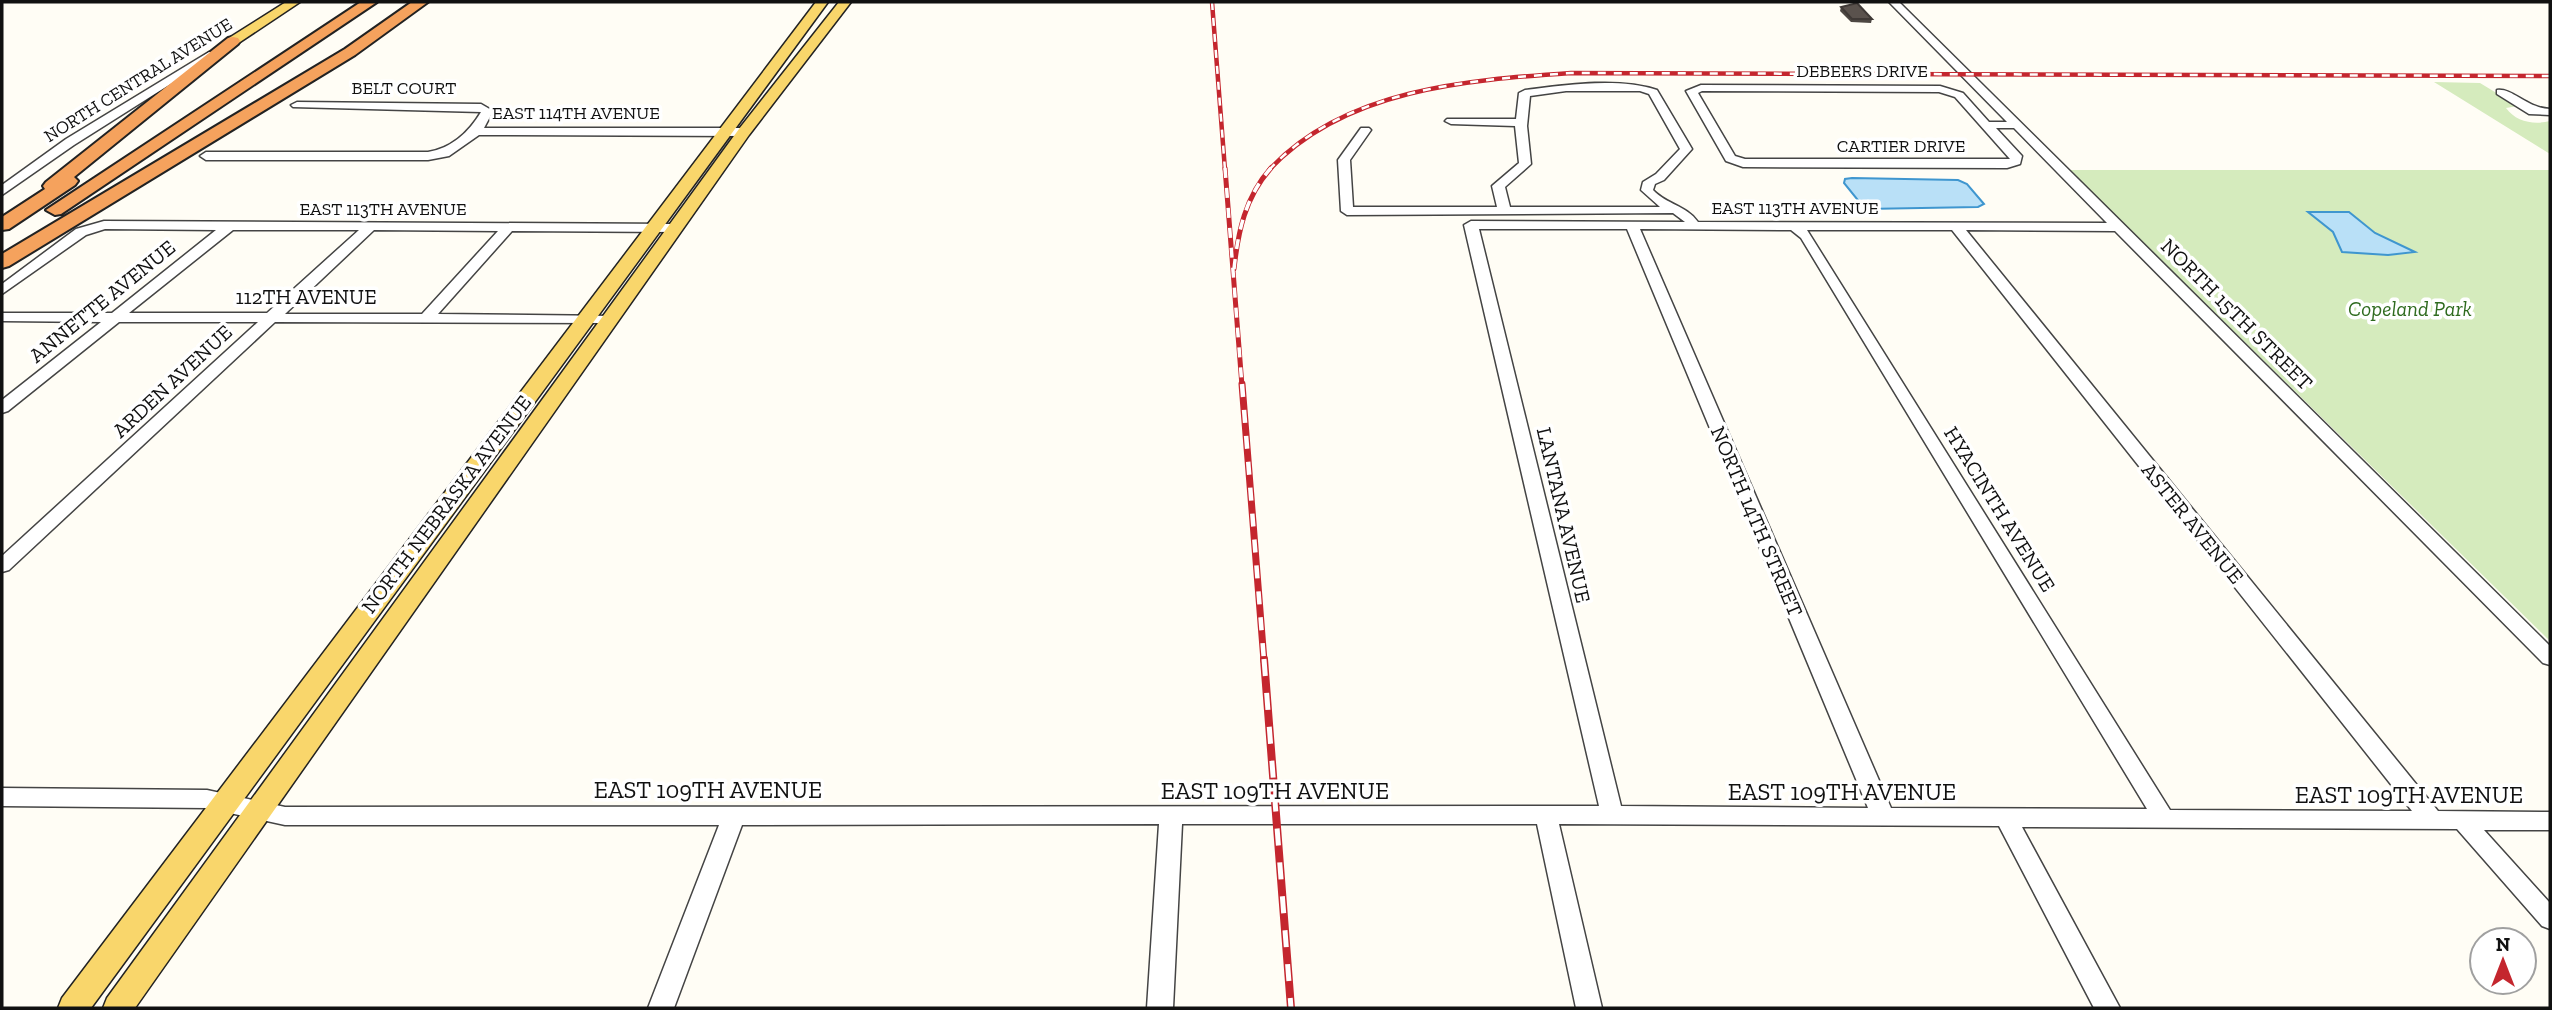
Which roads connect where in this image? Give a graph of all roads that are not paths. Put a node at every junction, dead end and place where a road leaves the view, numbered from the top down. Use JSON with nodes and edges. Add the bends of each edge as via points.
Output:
{"nodes":[{"id":1,"x":294,"y":2,"type":"edge"},
{"id":2,"x":348,"y":2,"type":"edge"},
{"id":3,"x":370,"y":2,"type":"edge"},
{"id":4,"x":421,"y":2,"type":"edge"},
{"id":5,"x":822,"y":2,"type":"edge"},
{"id":6,"x":845,"y":2,"type":"edge"},
{"id":7,"x":1894,"y":2,"type":"edge"},
{"id":8,"x":233,"y":41,"type":"junction"},
{"id":9,"x":787,"y":47,"type":"junction"},
{"id":10,"x":787,"y":77,"type":"junction"},
{"id":11,"x":2501,"y":92,"type":"dead end"},
{"id":12,"x":297,"y":105,"type":"dead end"},
{"id":13,"x":2550,"y":112,"type":"edge"},
{"id":14,"x":1451,"y":121,"type":"dead end"},
{"id":15,"x":1521,"y":123,"type":"junction"},
{"id":16,"x":1986,"y":125,"type":"junction"},
{"id":17,"x":2016,"y":125,"type":"junction"},
{"id":18,"x":725,"y":130,"type":"junction"},
{"id":19,"x":1365,"y":130,"type":"dead end"},
{"id":20,"x":476,"y":131,"type":"junction"},
{"id":21,"x":744,"y":132,"type":"junction"},
{"id":22,"x":206,"y":156,"type":"dead end"},
{"id":23,"x":1736,"y":162,"type":"joint"},
{"id":24,"x":2,"y":191,"type":"edge"},
{"id":25,"x":1676,"y":209,"type":"junction"},
{"id":26,"x":1505,"y":211,"type":"junction"},
{"id":27,"x":5,"y":223,"type":"edge"},
{"id":28,"x":656,"y":223,"type":"junction"},
{"id":29,"x":679,"y":223,"type":"junction"},
{"id":30,"x":1471,"y":225,"type":"joint"},
{"id":31,"x":1632,"y":225,"type":"junction"},
{"id":32,"x":1694,"y":225,"type":"junction"},
{"id":33,"x":229,"y":226,"type":"junction"},
{"id":34,"x":370,"y":226,"type":"junction"},
{"id":35,"x":1794,"y":226,"type":"junction"},
{"id":36,"x":1955,"y":226,"type":"junction"},
{"id":37,"x":509,"y":227,"type":"junction"},
{"id":38,"x":2119,"y":227,"type":"junction"},
{"id":39,"x":2,"y":246,"type":"edge"},
{"id":40,"x":2,"y":262,"type":"edge"},
{"id":41,"x":2,"y":290,"type":"edge"},
{"id":42,"x":2,"y":317,"type":"edge"},
{"id":43,"x":115,"y":317,"type":"junction"},
{"id":44,"x":271,"y":317,"type":"junction"},
{"id":45,"x":427,"y":317,"type":"junction"},
{"id":46,"x":584,"y":318,"type":"junction"},
{"id":47,"x":610,"y":318,"type":"junction"},
{"id":48,"x":2,"y":408,"type":"edge"},
{"id":49,"x":2,"y":566,"type":"edge"},
{"id":50,"x":390,"y":580,"type":"junction"},
{"id":51,"x":424,"y":580,"type":"junction"},
{"id":52,"x":2550,"y":658,"type":"edge"},
{"id":53,"x":2,"y":797,"type":"edge"},
{"id":54,"x":225,"y":804,"type":"junction"},
{"id":55,"x":258,"y":812,"type":"junction"},
{"id":56,"x":734,"y":816,"type":"junction"},
{"id":57,"x":1171,"y":816,"type":"junction"},
{"id":58,"x":1546,"y":816,"type":"junction"},
{"id":59,"x":1612,"y":816,"type":"junction"},
{"id":60,"x":1883,"y":816,"type":"junction"},
{"id":61,"x":2006,"y":818,"type":"junction"},
{"id":62,"x":2165,"y":820,"type":"junction"},
{"id":63,"x":2432,"y":820,"type":"junction"},
{"id":64,"x":2462,"y":820,"type":"junction"},
{"id":65,"x":2550,"y":821,"type":"edge"},
{"id":66,"x":2550,"y":919,"type":"edge"},
{"id":67,"x":73,"y":1008,"type":"edge"},
{"id":68,"x":118,"y":1008,"type":"edge"},
{"id":69,"x":661,"y":1008,"type":"edge"},
{"id":70,"x":1160,"y":1008,"type":"edge"},
{"id":71,"x":1589,"y":1008,"type":"edge"},
{"id":72,"x":2107,"y":1008,"type":"edge"}],
"edges":[{"from":1,"to":8,"type":"main road","name":"NORTH CENTRAL AVENUE"},
{"from":2,"to":27,"type":"highway"},
{"from":3,"to":39,"type":"highway"},
{"from":4,"to":40,"type":"highway","via":[[350,52]]},
{"from":5,"to":9,"type":"main road","name":"NORTH NEBRASKA AVENUE"},
{"from":6,"to":10,"type":"main road","name":"NORTH NEBRASKA AVENUE"},
{"from":7,"to":17,"type":"street","name":"NORTH 15TH STREET"},
{"from":8,"to":24,"type":"street","name":"NORTH CENTRAL AVENUE","via":[[77,137]]},
{"from":8,"to":27,"type":"highway"},
{"from":9,"to":10,"type":"main road","via":[[793,51]]},
{"from":9,"to":18,"type":"main road","name":"NORTH NEBRASKA AVENUE"},
{"from":10,"to":21,"type":"main road","name":"NORTH NEBRASKA AVENUE"},
{"from":11,"to":13,"type":"street","via":[[2533,112]]},
{"from":12,"to":20,"type":"street","name":"BELT COURT","via":[[481,107],[487,111],[486,117]]},
{"from":14,"to":15,"type":"street"},
{"from":15,"to":25,"type":"street","via":[[1523,95],[1532,91],[1653,92],[1686,149],[1660,177],[1649,182],[1648,192]]},
{"from":15,"to":26,"type":"street","via":[[1524,164],[1498,186]]},
{"from":16,"to":17,"type":"street"},
{"from":16,"to":23,"type":"street","name":"CARTIER DRIVE","via":[[2016,161]]},
{"from":16,"to":23,"type":"street","name":"DEBEERS DRIVE","via":[[1956,93],[1940,89],[1694,89]]},
{"from":17,"to":38,"type":"street","name":"NORTH 15TH STREET"},
{"from":18,"to":20,"type":"street","name":"EAST 114TH AVENUE"},
{"from":18,"to":21,"type":"street","name":"EAST 114TH AVENUE"},
{"from":18,"to":28,"type":"main road","name":"NORTH NEBRASKA AVENUE"},
{"from":19,"to":26,"type":"street","via":[[1343,163],[1347,211]]},
{"from":20,"to":22,"type":"street","name":"EAST 114TH AVENUE","via":[[445,153],[428,156]]},
{"from":21,"to":29,"type":"main road","name":"NORTH NEBRASKA AVENUE"},
{"from":25,"to":26,"type":"street"},
{"from":25,"to":32,"type":"street"},
{"from":28,"to":29,"type":"main road"},
{"from":28,"to":37,"type":"street","name":"EAST 113TH AVENUE"},
{"from":28,"to":46,"type":"main road","name":"NORTH NEBRASKA AVENUE"},
{"from":29,"to":47,"type":"main road","name":"NORTH NEBRASKA AVENUE"},
{"from":30,"to":31,"type":"street","name":"EAST 113TH AVENUE"},
{"from":30,"to":59,"type":"street","name":"LANTANA AVENUE"},
{"from":31,"to":32,"type":"street","name":"EAST 113TH AVENUE"},
{"from":31,"to":60,"type":"street","name":"NORTH 14TH STREET"},
{"from":32,"to":35,"type":"street","name":"EAST 113TH AVENUE"},
{"from":33,"to":34,"type":"street","name":"EAST 113TH AVENUE"},
{"from":33,"to":41,"type":"street","name":"EAST 113TH AVENUE","via":[[91,227]]},
{"from":33,"to":43,"type":"street","name":"ANNETTE AVENUE"},
{"from":34,"to":37,"type":"street","name":"EAST 113TH AVENUE"},
{"from":34,"to":44,"type":"street","name":"ARDEN AVENUE"},
{"from":35,"to":36,"type":"street","name":"EAST 113TH AVENUE"},
{"from":35,"to":62,"type":"street","name":"HYACINTH AVENUE","via":[[1805,236]]},
{"from":36,"to":38,"type":"street","name":"EAST 113TH AVENUE"},
{"from":36,"to":63,"type":"street","name":"ASTER AVENUE"},
{"from":37,"to":45,"type":"street"},
{"from":38,"to":52,"type":"street","name":"NORTH 15TH STREET"},
{"from":42,"to":43,"type":"street","name":"112TH AVENUE"},
{"from":43,"to":44,"type":"street","name":"112TH AVENUE"},
{"from":43,"to":48,"type":"street","name":"ANNETTE AVENUE"},
{"from":44,"to":45,"type":"street","name":"112TH AVENUE"},
{"from":44,"to":49,"type":"street","name":"ARDEN AVENUE"},
{"from":45,"to":46,"type":"street","name":"112TH AVENUE"},
{"from":46,"to":47,"type":"street","name":"112TH AVENUE"},
{"from":46,"to":50,"type":"main road","name":"NORTH NEBRASKA AVENUE"},
{"from":47,"to":51,"type":"main road","name":"NORTH NEBRASKA AVENUE"},
{"from":50,"to":51,"type":"main road"},
{"from":50,"to":54,"type":"main road","name":"NORTH NEBRASKA AVENUE"},
{"from":51,"to":55,"type":"main road","name":"NORTH NEBRASKA AVENUE"},
{"from":53,"to":54,"type":"street","name":"EAST 109TH AVENUE","via":[[207,799]]},
{"from":54,"to":55,"type":"street","name":"EAST 109TH AVENUE"},
{"from":54,"to":67,"type":"main road","name":"NORTH NEBRASKA AVENUE"},
{"from":55,"to":56,"type":"street","name":"EAST 109TH AVENUE","via":[[285,816]]},
{"from":55,"to":68,"type":"main road","name":"NORTH NEBRASKA AVENUE"},
{"from":56,"to":57,"type":"street","name":"EAST 109TH AVENUE"},
{"from":56,"to":69,"type":"street"},
{"from":57,"to":58,"type":"street","name":"EAST 109TH AVENUE"},
{"from":57,"to":70,"type":"street"},
{"from":58,"to":59,"type":"street","name":"EAST 109TH AVENUE"},
{"from":58,"to":71,"type":"street"},
{"from":59,"to":60,"type":"street","name":"EAST 109TH AVENUE"},
{"from":60,"to":61,"type":"street","name":"EAST 109TH AVENUE"},
{"from":61,"to":62,"type":"street","name":"EAST 109TH AVENUE"},
{"from":61,"to":72,"type":"street"},
{"from":62,"to":63,"type":"street","name":"EAST 109TH AVENUE"},
{"from":63,"to":64,"type":"street","name":"EAST 109TH AVENUE"},
{"from":64,"to":65,"type":"street","name":"EAST 109TH AVENUE"},
{"from":64,"to":66,"type":"street"}]}
